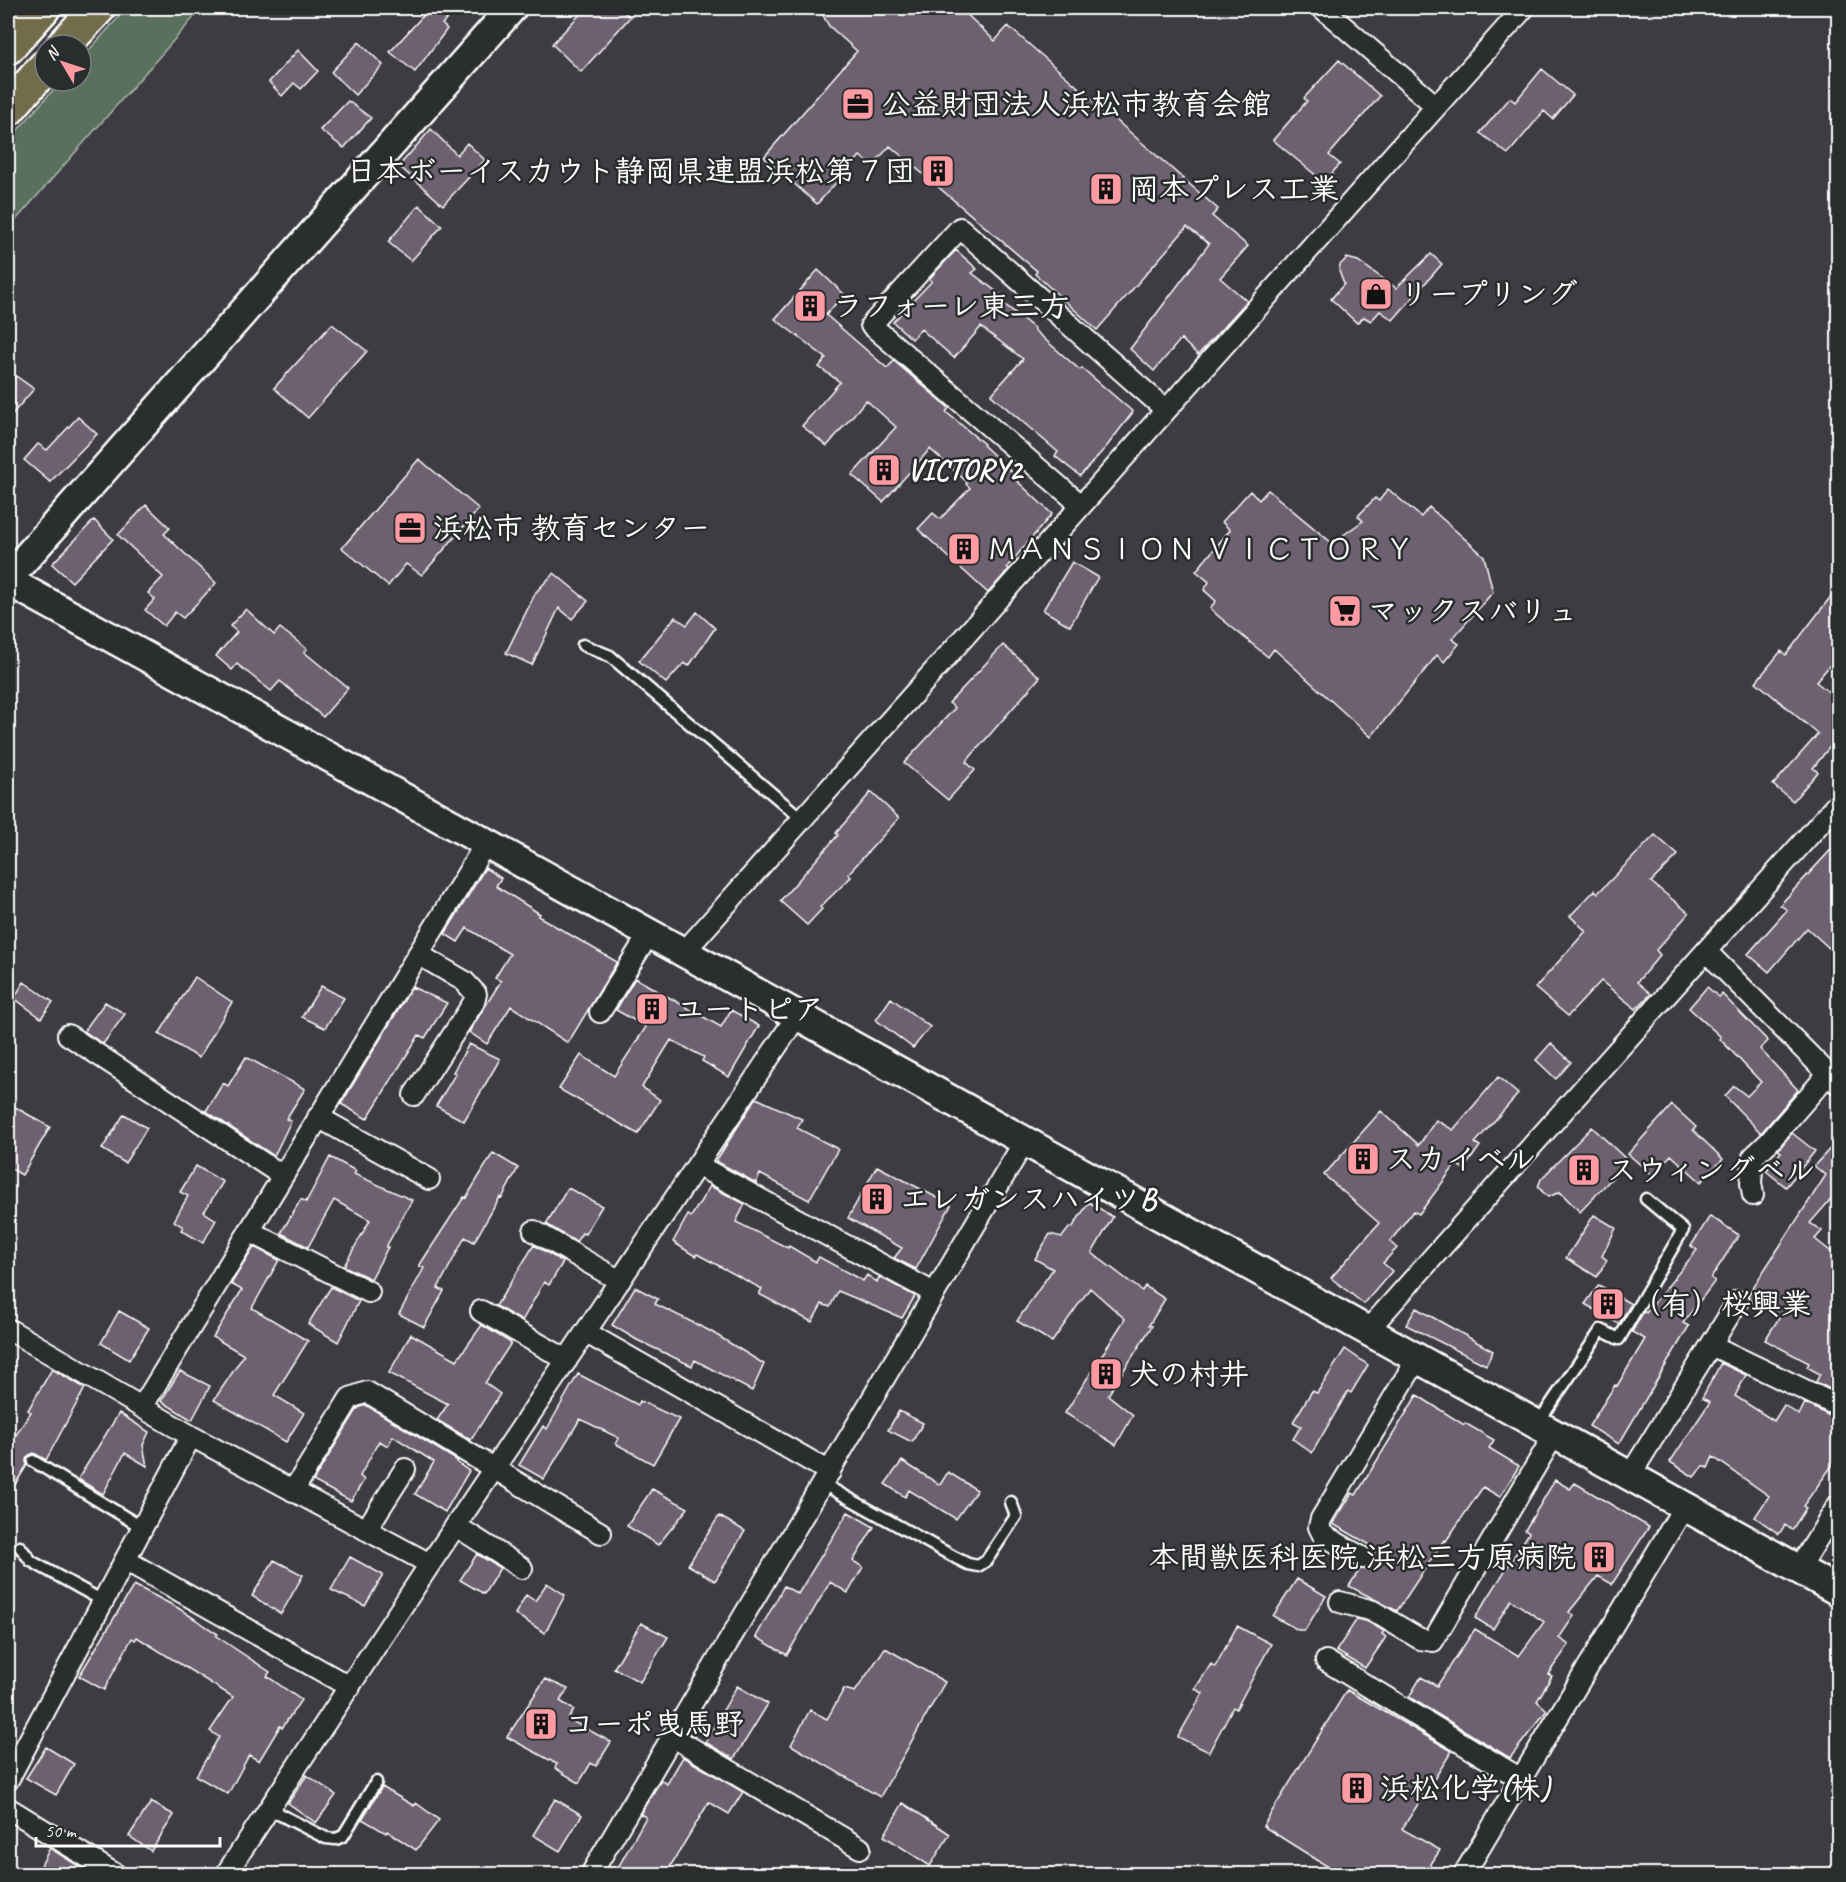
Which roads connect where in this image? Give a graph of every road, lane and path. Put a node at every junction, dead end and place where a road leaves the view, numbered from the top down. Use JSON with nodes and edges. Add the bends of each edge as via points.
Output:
{"nodes":[{"id":1,"x":43,"y":8,"type":"edge"},
{"id":2,"x":98,"y":8,"type":"edge"},
{"id":3,"x":512,"y":8,"type":"edge"},
{"id":4,"x":1322,"y":8,"type":"edge"},
{"id":5,"x":1524,"y":8,"type":"edge"},
{"id":6,"x":75,"y":33,"type":"edge"},
{"id":7,"x":8,"y":47,"type":"edge"},
{"id":8,"x":33,"y":81,"type":"edge"},
{"id":9,"x":1436,"y":106,"type":"junction"},
{"id":10,"x":8,"y":109,"type":"edge"},
{"id":11,"x":1166,"y":410,"type":"junction"},
{"id":12,"x":1081,"y":505,"type":"junction"},
{"id":13,"x":8,"y":580,"type":"edge"},
{"id":14,"x":583,"y":645,"type":"dead end"},
{"id":15,"x":1839,"y":803,"type":"edge"},
{"id":16,"x":802,"y":819,"type":"junction"},
{"id":17,"x":486,"y":843,"type":"junction"},
{"id":18,"x":649,"y":934,"type":"junction"},
{"id":19,"x":1706,"y":951,"type":"junction"},
{"id":20,"x":684,"y":952,"type":"junction"},
{"id":21,"x":418,"y":954,"type":"junction"},
{"id":22,"x":600,"y":1012,"type":"dead end"},
{"id":23,"x":797,"y":1016,"type":"junction"},
{"id":24,"x":68,"y":1035,"type":"dead end"},
{"id":25,"x":1833,"y":1079,"type":"edge"},
{"id":26,"x":414,"y":1095,"type":"dead end"},
{"id":27,"x":318,"y":1117,"type":"junction"},
{"id":28,"x":1024,"y":1142,"type":"junction"},
{"id":29,"x":697,"y":1165,"type":"junction"},
{"id":30,"x":283,"y":1176,"type":"junction"},
{"id":31,"x":429,"y":1179,"type":"dead end"},
{"id":32,"x":1753,"y":1195,"type":"dead end"},
{"id":33,"x":1646,"y":1199,"type":"dead end"},
{"id":34,"x":249,"y":1231,"type":"junction"},
{"id":35,"x":534,"y":1232,"type":"dead end"},
{"id":36,"x":620,"y":1281,"type":"junction"},
{"id":37,"x":369,"y":1292,"type":"dead end"},
{"id":38,"x":934,"y":1293,"type":"junction"},
{"id":39,"x":1738,"y":1301,"type":"dead end"},
{"id":40,"x":481,"y":1311,"type":"dead end"},
{"id":41,"x":8,"y":1329,"type":"edge"},
{"id":42,"x":1367,"y":1331,"type":"junction"},
{"id":43,"x":585,"y":1332,"type":"junction"},
{"id":44,"x":1711,"y":1345,"type":"junction"},
{"id":45,"x":1417,"y":1359,"type":"junction"},
{"id":46,"x":567,"y":1360,"type":"junction"},
{"id":47,"x":1839,"y":1406,"type":"edge"},
{"id":48,"x":142,"y":1407,"type":"junction"},
{"id":49,"x":1545,"y":1430,"type":"junction"},
{"id":50,"x":191,"y":1436,"type":"junction"},
{"id":51,"x":33,"y":1461,"type":"dead end"},
{"id":52,"x":494,"y":1468,"type":"junction"},
{"id":53,"x":405,"y":1469,"type":"dead end"},
{"id":54,"x":1629,"y":1477,"type":"junction"},
{"id":55,"x":826,"y":1478,"type":"junction"},
{"id":56,"x":293,"y":1491,"type":"junction"},
{"id":57,"x":1011,"y":1502,"type":"dead end"},
{"id":58,"x":1839,"y":1505,"type":"edge"},
{"id":59,"x":1684,"y":1507,"type":"junction"},
{"id":60,"x":456,"y":1526,"type":"junction"},
{"id":61,"x":143,"y":1528,"type":"junction"},
{"id":62,"x":366,"y":1530,"type":"junction"},
{"id":63,"x":601,"y":1533,"type":"dead end"},
{"id":64,"x":20,"y":1547,"type":"dead end"},
{"id":65,"x":1363,"y":1558,"type":"dead end"},
{"id":66,"x":125,"y":1560,"type":"junction"},
{"id":67,"x":430,"y":1564,"type":"junction"},
{"id":68,"x":522,"y":1568,"type":"dead end"},
{"id":69,"x":1800,"y":1569,"type":"junction"},
{"id":70,"x":1839,"y":1591,"type":"edge"},
{"id":71,"x":103,"y":1601,"type":"junction"},
{"id":72,"x":1340,"y":1602,"type":"dead end"},
{"id":73,"x":1326,"y":1661,"type":"dead end"},
{"id":74,"x":350,"y":1687,"type":"junction"},
{"id":75,"x":673,"y":1737,"type":"junction"},
{"id":76,"x":1521,"y":1779,"type":"junction"},
{"id":77,"x":8,"y":1780,"type":"edge"},
{"id":78,"x":375,"y":1782,"type":"dead end"},
{"id":79,"x":8,"y":1808,"type":"edge"},
{"id":80,"x":269,"y":1809,"type":"junction"},
{"id":81,"x":860,"y":1848,"type":"dead end"},
{"id":82,"x":115,"y":1875,"type":"edge"},
{"id":83,"x":226,"y":1875,"type":"edge"},
{"id":84,"x":591,"y":1875,"type":"edge"},
{"id":85,"x":1464,"y":1875,"type":"edge"}],
"edges":[{"from":1,"to":7,"type":"highway"},
{"from":2,"to":6,"type":"highway"},
{"from":3,"to":13,"type":"street"},
{"from":4,"to":9,"type":"street"},
{"from":5,"to":9,"type":"street"},
{"from":8,"to":10,"type":"highway"},
{"from":9,"to":11,"type":"street"},
{"from":11,"to":12,"type":"street"},
{"from":11,"to":12,"type":"street","via":[[960,228],[871,325]]},
{"from":12,"to":16,"type":"street"},
{"from":13,"to":17,"type":"street"},
{"from":14,"to":16,"type":"lane","via":[[610,656]]},
{"from":15,"to":19,"type":"street"},
{"from":16,"to":20,"type":"street"},
{"from":17,"to":18,"type":"street"},
{"from":17,"to":21,"type":"street"},
{"from":18,"to":20,"type":"street"},
{"from":18,"to":22,"type":"street"},
{"from":19,"to":25,"type":"street"},
{"from":19,"to":42,"type":"street"},
{"from":20,"to":23,"type":"street"},
{"from":21,"to":26,"type":"street","via":[[464,981],[476,994]]},
{"from":21,"to":27,"type":"street"},
{"from":23,"to":28,"type":"street"},
{"from":23,"to":29,"type":"street"},
{"from":24,"to":30,"type":"street"},
{"from":25,"to":32,"type":"street","via":[[1753,1157]]},
{"from":27,"to":30,"type":"street"},
{"from":27,"to":31,"type":"street"},
{"from":28,"to":38,"type":"street"},
{"from":28,"to":42,"type":"street"},
{"from":29,"to":36,"type":"street"},
{"from":29,"to":38,"type":"street"},
{"from":30,"to":34,"type":"street"},
{"from":33,"to":49,"type":"lane","via":[[1683,1230],[1619,1339],[1601,1330]]},
{"from":34,"to":37,"type":"street"},
{"from":34,"to":48,"type":"street"},
{"from":35,"to":36,"type":"street"},
{"from":36,"to":43,"type":"street"},
{"from":38,"to":55,"type":"street"},
{"from":39,"to":44,"type":"street"},
{"from":40,"to":46,"type":"street"},
{"from":41,"to":48,"type":"street"},
{"from":42,"to":45,"type":"street"},
{"from":43,"to":46,"type":"street"},
{"from":43,"to":55,"type":"street"},
{"from":44,"to":47,"type":"street"},
{"from":44,"to":54,"type":"street"},
{"from":45,"to":49,"type":"street"},
{"from":45,"to":65,"type":"street","via":[[1321,1519],[1323,1535]]},
{"from":46,"to":52,"type":"street"},
{"from":48,"to":50,"type":"street"},
{"from":49,"to":54,"type":"street"},
{"from":49,"to":72,"type":"street","via":[[1433,1641],[1420,1639],[1373,1611]]},
{"from":50,"to":56,"type":"street"},
{"from":50,"to":61,"type":"street"},
{"from":51,"to":61,"type":"lane"},
{"from":52,"to":56,"type":"street","via":[[367,1392],[350,1398]]},
{"from":52,"to":60,"type":"street"},
{"from":52,"to":63,"type":"street"},
{"from":53,"to":62,"type":"street"},
{"from":54,"to":59,"type":"street"},
{"from":55,"to":57,"type":"lane","via":[[956,1558],[978,1566],[986,1561],[1016,1516]]},
{"from":55,"to":75,"type":"street"},
{"from":56,"to":62,"type":"street"},
{"from":58,"to":69,"type":"street"},
{"from":59,"to":69,"type":"street"},
{"from":59,"to":76,"type":"street"},
{"from":60,"to":67,"type":"street"},
{"from":60,"to":68,"type":"street"},
{"from":61,"to":66,"type":"street"},
{"from":62,"to":67,"type":"street"},
{"from":64,"to":71,"type":"lane","via":[[31,1561]]},
{"from":66,"to":71,"type":"street"},
{"from":66,"to":74,"type":"street"},
{"from":67,"to":74,"type":"street"},
{"from":69,"to":70,"type":"street"},
{"from":71,"to":77,"type":"street"},
{"from":73,"to":76,"type":"street"},
{"from":74,"to":80,"type":"street"},
{"from":75,"to":81,"type":"street"},
{"from":75,"to":84,"type":"street"},
{"from":76,"to":85,"type":"street"},
{"from":78,"to":80,"type":"lane","via":[[343,1836],[336,1839],[326,1838]]},
{"from":79,"to":82,"type":"street"},
{"from":80,"to":83,"type":"street"}]}
